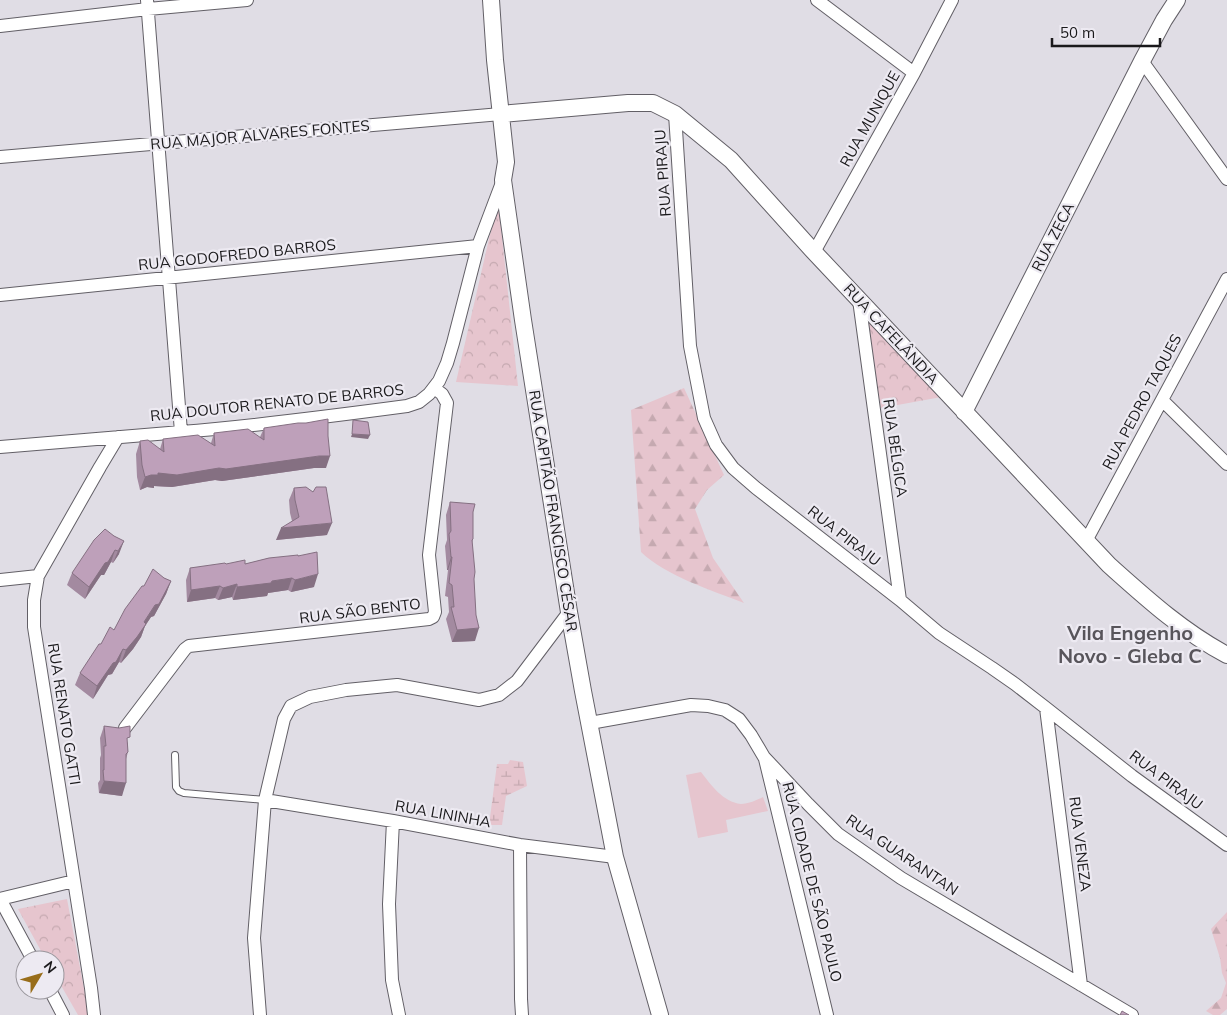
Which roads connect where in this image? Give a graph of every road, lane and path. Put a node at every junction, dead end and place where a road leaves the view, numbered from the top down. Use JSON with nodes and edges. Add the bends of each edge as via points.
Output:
{"nodes":[{"id":1,"x":246,"y":0,"type":"edge"},
{"id":2,"x":491,"y":0,"type":"edge"},
{"id":3,"x":817,"y":0,"type":"edge"},
{"id":4,"x":952,"y":0,"type":"edge"},
{"id":5,"x":1177,"y":0,"type":"edge"},
{"id":6,"x":147,"y":5,"type":"edge"},
{"id":7,"x":0,"y":26,"type":"edge"},
{"id":8,"x":1142,"y":61,"type":"junction"},
{"id":9,"x":914,"y":73,"type":"junction"},
{"id":10,"x":520,"y":113,"type":"joint"},
{"id":11,"x":501,"y":114,"type":"junction"},
{"id":12,"x":675,"y":114,"type":"junction"},
{"id":13,"x":158,"y":144,"type":"junction"},
{"id":14,"x":0,"y":157,"type":"edge"},
{"id":15,"x":503,"y":180,"type":"junction"},
{"id":16,"x":1227,"y":180,"type":"edge"},
{"id":17,"x":478,"y":246,"type":"junction"},
{"id":18,"x":814,"y":252,"type":"junction"},
{"id":19,"x":169,"y":278,"type":"junction"},
{"id":20,"x":1227,"y":278,"type":"edge"},
{"id":21,"x":0,"y":295,"type":"edge"},
{"id":22,"x":859,"y":300,"type":"junction"},
{"id":23,"x":434,"y":388,"type":"junction"},
{"id":24,"x":1162,"y":400,"type":"junction"},
{"id":25,"x":964,"y":412,"type":"junction"},
{"id":26,"x":182,"y":432,"type":"junction"},
{"id":27,"x":118,"y":436,"type":"junction"},
{"id":28,"x":0,"y":447,"type":"edge"},
{"id":29,"x":1227,"y":464,"type":"edge"},
{"id":30,"x":1086,"y":541,"type":"junction"},
{"id":31,"x":38,"y":576,"type":"junction"},
{"id":32,"x":0,"y":580,"type":"edge"},
{"id":33,"x":900,"y":600,"type":"junction"},
{"id":34,"x":569,"y":612,"type":"junction"},
{"id":35,"x":1227,"y":654,"type":"edge"},
{"id":36,"x":1046,"y":708,"type":"junction"},
{"id":37,"x":590,"y":723,"type":"junction"},
{"id":38,"x":125,"y":728,"type":"edge"},
{"id":39,"x":175,"y":755,"type":"dead end"},
{"id":40,"x":764,"y":757,"type":"junction"},
{"id":41,"x":265,"y":800,"type":"junction"},
{"id":42,"x":393,"y":822,"type":"junction"},
{"id":43,"x":520,"y":845,"type":"junction"},
{"id":44,"x":1227,"y":845,"type":"edge"},
{"id":45,"x":615,"y":857,"type":"junction"},
{"id":46,"x":74,"y":881,"type":"junction"},
{"id":47,"x":0,"y":899,"type":"edge"},
{"id":48,"x":28,"y":950,"type":"edge"},
{"id":49,"x":1081,"y":984,"type":"junction"},
{"id":50,"x":55,"y":1000,"type":"edge"},
{"id":51,"x":63,"y":1015,"type":"edge"},
{"id":52,"x":94,"y":1015,"type":"edge"},
{"id":53,"x":260,"y":1015,"type":"edge"},
{"id":54,"x":399,"y":1015,"type":"edge"},
{"id":55,"x":522,"y":1015,"type":"edge"},
{"id":56,"x":660,"y":1015,"type":"edge"},
{"id":57,"x":827,"y":1015,"type":"edge"},
{"id":58,"x":1132,"y":1015,"type":"edge"}],
"edges":[{"from":1,"to":6,"type":"street"},
{"from":2,"to":11,"type":"street","name":"RUA CAPITÃO FRANCISCO CÉSAR"},
{"from":3,"to":9,"type":"street"},
{"from":4,"to":9,"type":"street","name":"RUA MUNIQUE"},
{"from":5,"to":8,"type":"street","name":"RUA ZECA"},
{"from":6,"to":7,"type":"street"},
{"from":6,"to":13,"type":"street"},
{"from":8,"to":16,"type":"street"},
{"from":8,"to":25,"type":"street","name":"RUA ZECA"},
{"from":9,"to":18,"type":"street","name":"RUA MUNIQUE"},
{"from":10,"to":11,"type":"street","name":"RUA MAJOR ALVARES FONTES"},
{"from":10,"to":12,"type":"street","name":"RUA CAFELÂNDIA","via":[[653,103]]},
{"from":11,"to":13,"type":"street","name":"RUA MAJOR ALVARES FONTES"},
{"from":11,"to":15,"type":"street","name":"RUA CAPITÃO FRANCISCO CÉSAR","via":[[506,162]]},
{"from":12,"to":18,"type":"street","name":"RUA CAFELÂNDIA","via":[[731,160]]},
{"from":12,"to":33,"type":"street","name":"RUA PIRAJU","via":[[690,346],[704,418],[716,445],[733,468],[756,488]]},
{"from":13,"to":14,"type":"street","name":"RUA MAJOR ALVARES FONTES"},
{"from":13,"to":19,"type":"street"},
{"from":15,"to":17,"type":"street","name":"RUA DOUTOR RENATO DE BARROS"},
{"from":15,"to":34,"type":"street","name":"RUA CAPITÃO FRANCISCO CÉSAR"},
{"from":17,"to":19,"type":"street","name":"RUA GODOFREDO BARROS"},
{"from":17,"to":23,"type":"street","name":"RUA DOUTOR RENATO DE BARROS","via":[[447,363],[440,382]]},
{"from":18,"to":22,"type":"street","name":"RUA CAFELÂNDIA"},
{"from":19,"to":21,"type":"street","name":"RUA GODOFREDO BARROS"},
{"from":19,"to":26,"type":"street"},
{"from":20,"to":24,"type":"street","name":"RUA PEDRO TAQUES"},
{"from":22,"to":25,"type":"street","name":"RUA CAFELÂNDIA"},
{"from":22,"to":33,"type":"street","name":"RUA BÉLGICA"},
{"from":23,"to":26,"type":"street","name":"RUA DOUTOR RENATO DE BARROS","via":[[419,402],[408,406]]},
{"from":23,"to":38,"type":"street","name":"RUA SÃO BENTO","via":[[447,403],[429,555],[436,612],[433,617],[189,646]]},
{"from":24,"to":29,"type":"street"},
{"from":24,"to":30,"type":"street","name":"RUA PEDRO TAQUES"},
{"from":25,"to":30,"type":"street","name":"RUA CAFELÂNDIA"},
{"from":26,"to":27,"type":"street","name":"RUA DOUTOR RENATO DE BARROS"},
{"from":27,"to":28,"type":"street","name":"RUA DOUTOR RENATO DE BARROS"},
{"from":27,"to":31,"type":"street","name":"RUA RENATO GATTI"},
{"from":30,"to":35,"type":"street","name":"RUA CAFELÂNDIA","via":[[1153,605],[1184,629]]},
{"from":31,"to":32,"type":"street"},
{"from":31,"to":46,"type":"street","name":"RUA RENATO GATTI","via":[[34,627]]},
{"from":33,"to":36,"type":"street","name":"RUA PIRAJU","via":[[939,633]]},
{"from":34,"to":37,"type":"street","name":"RUA CAPITÃO FRANCISCO CÉSAR"},
{"from":34,"to":41,"type":"street","via":[[517,681],[499,695],[479,700],[397,685],[310,697],[291,706],[284,719]]},
{"from":36,"to":44,"type":"street","name":"RUA PIRAJU"},
{"from":36,"to":49,"type":"street","name":"RUA VENEZA"},
{"from":37,"to":40,"type":"street","name":"RUA GUARANTAN","via":[[691,705],[708,706],[726,710],[739,719]]},
{"from":37,"to":45,"type":"street","name":"RUA CAPITÃO FRANCISCO CÉSAR"},
{"from":39,"to":41,"type":"lane","via":[[176,787],[179,791]]},
{"from":40,"to":49,"type":"street","name":"RUA GUARANTAN","via":[[838,834],[902,878]]},
{"from":40,"to":57,"type":"street","name":"RUA CIDADE DE SÃO PAULO"},
{"from":41,"to":42,"type":"street","name":"RUA LININHA"},
{"from":41,"to":53,"type":"street","via":[[254,938]]},
{"from":42,"to":43,"type":"street","name":"RUA LININHA"},
{"from":42,"to":54,"type":"street","via":[[389,904],[392,980]]},
{"from":43,"to":45,"type":"street","name":"RUA LININHA"},
{"from":43,"to":55,"type":"street"},
{"from":45,"to":56,"type":"street","name":"RUA CAPITÃO FRANCISCO CÉSAR"},
{"from":46,"to":47,"type":"street"},
{"from":46,"to":52,"type":"street","name":"RUA RENATO GATTI"},
{"from":47,"to":48,"type":"street"},
{"from":49,"to":58,"type":"street","name":"RUA GUARANTAN"},
{"from":50,"to":51,"type":"street"}]}
